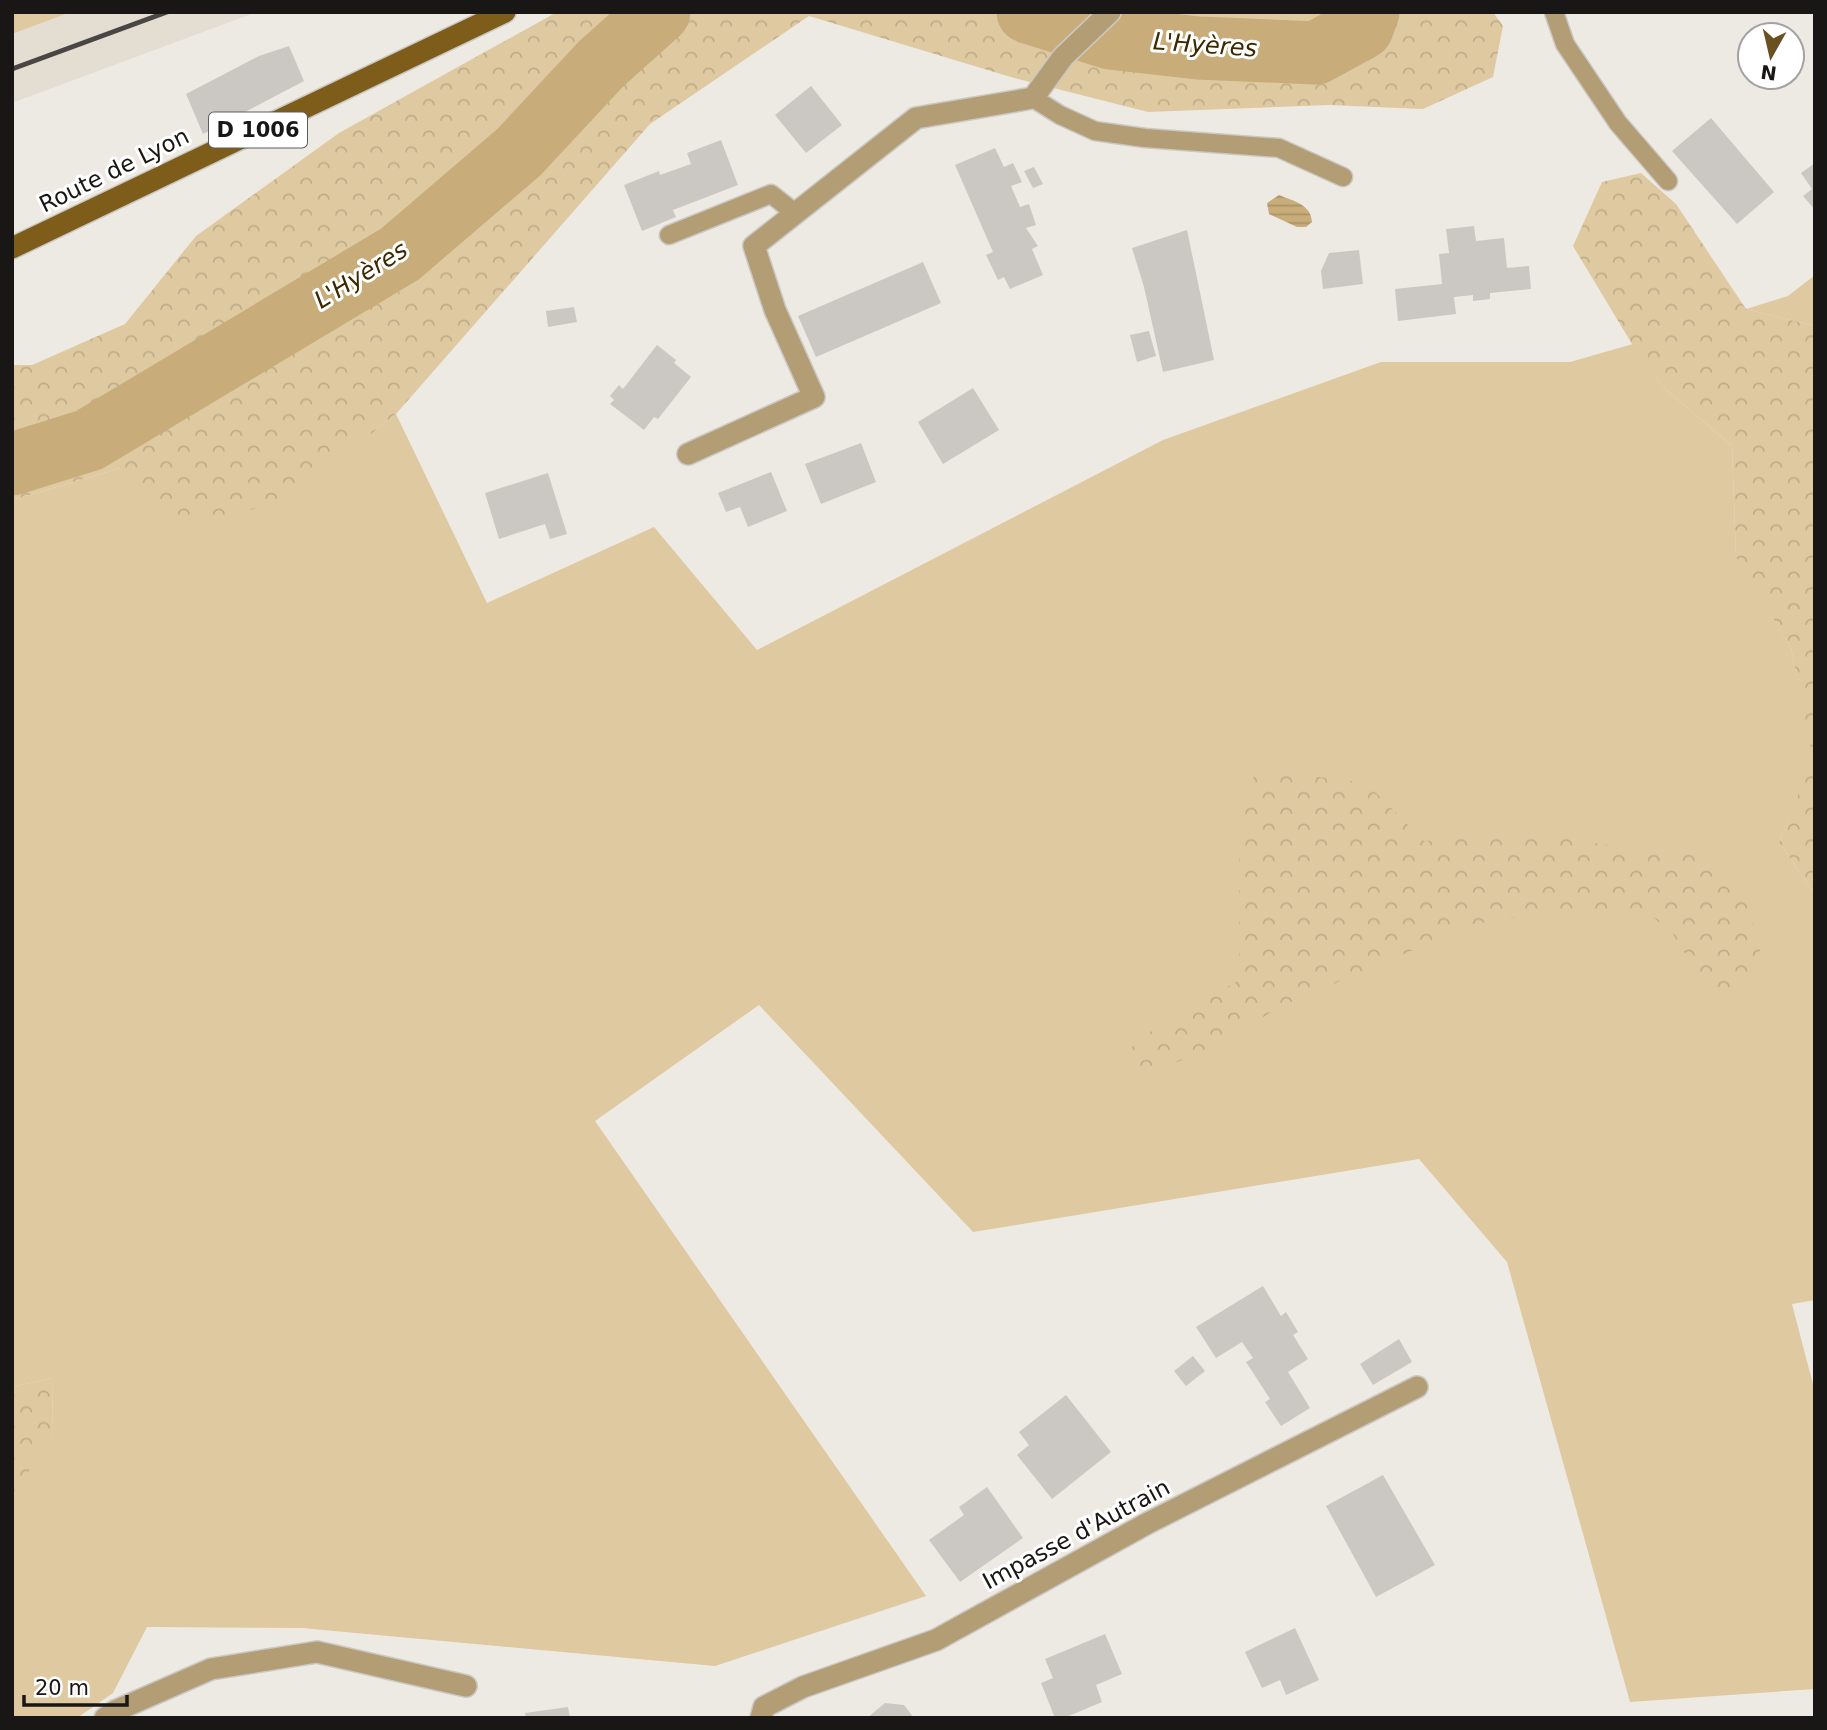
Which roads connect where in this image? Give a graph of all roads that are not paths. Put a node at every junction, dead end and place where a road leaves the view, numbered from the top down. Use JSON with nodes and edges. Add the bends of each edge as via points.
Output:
{"nodes":[{"id":1,"x":505,"y":12,"type":"edge"},
{"id":2,"x":1554,"y":12,"type":"edge"},
{"id":3,"x":1110,"y":13,"type":"edge"},
{"id":4,"x":1033,"y":98,"type":"junction"},
{"id":5,"x":1343,"y":177,"type":"dead end"},
{"id":6,"x":1668,"y":181,"type":"dead end"},
{"id":7,"x":795,"y":213,"type":"junction"},
{"id":8,"x":669,"y":234,"type":"dead end"},
{"id":9,"x":12,"y":248,"type":"edge"},
{"id":10,"x":688,"y":454,"type":"dead end"},
{"id":11,"x":1418,"y":1387,"type":"dead end"},
{"id":12,"x":466,"y":1686,"type":"dead end"},
{"id":13,"x":106,"y":1718,"type":"edge"},
{"id":14,"x":761,"y":1718,"type":"edge"}],
"edges":[{"from":1,"to":9,"type":"main road","name":"Route de Lyon","number":"D 1006"},
{"from":2,"to":6,"type":"lane","via":[[1565,44],[1602,100]]},
{"from":3,"to":4,"type":"street","via":[[1063,57]]},
{"from":4,"to":5,"type":"lane","via":[[1095,131],[1279,148]]},
{"from":4,"to":7,"type":"street","via":[[916,118]]},
{"from":7,"to":8,"type":"lane","via":[[771,194]]},
{"from":7,"to":10,"type":"street","via":[[754,246],[775,310],[814,397]]},
{"from":11,"to":14,"type":"street","name":"Impasse d'Autrain","via":[[1148,1523],[936,1640],[803,1687],[764,1707]]},
{"from":12,"to":13,"type":"street","via":[[317,1652],[211,1669]]}]}
